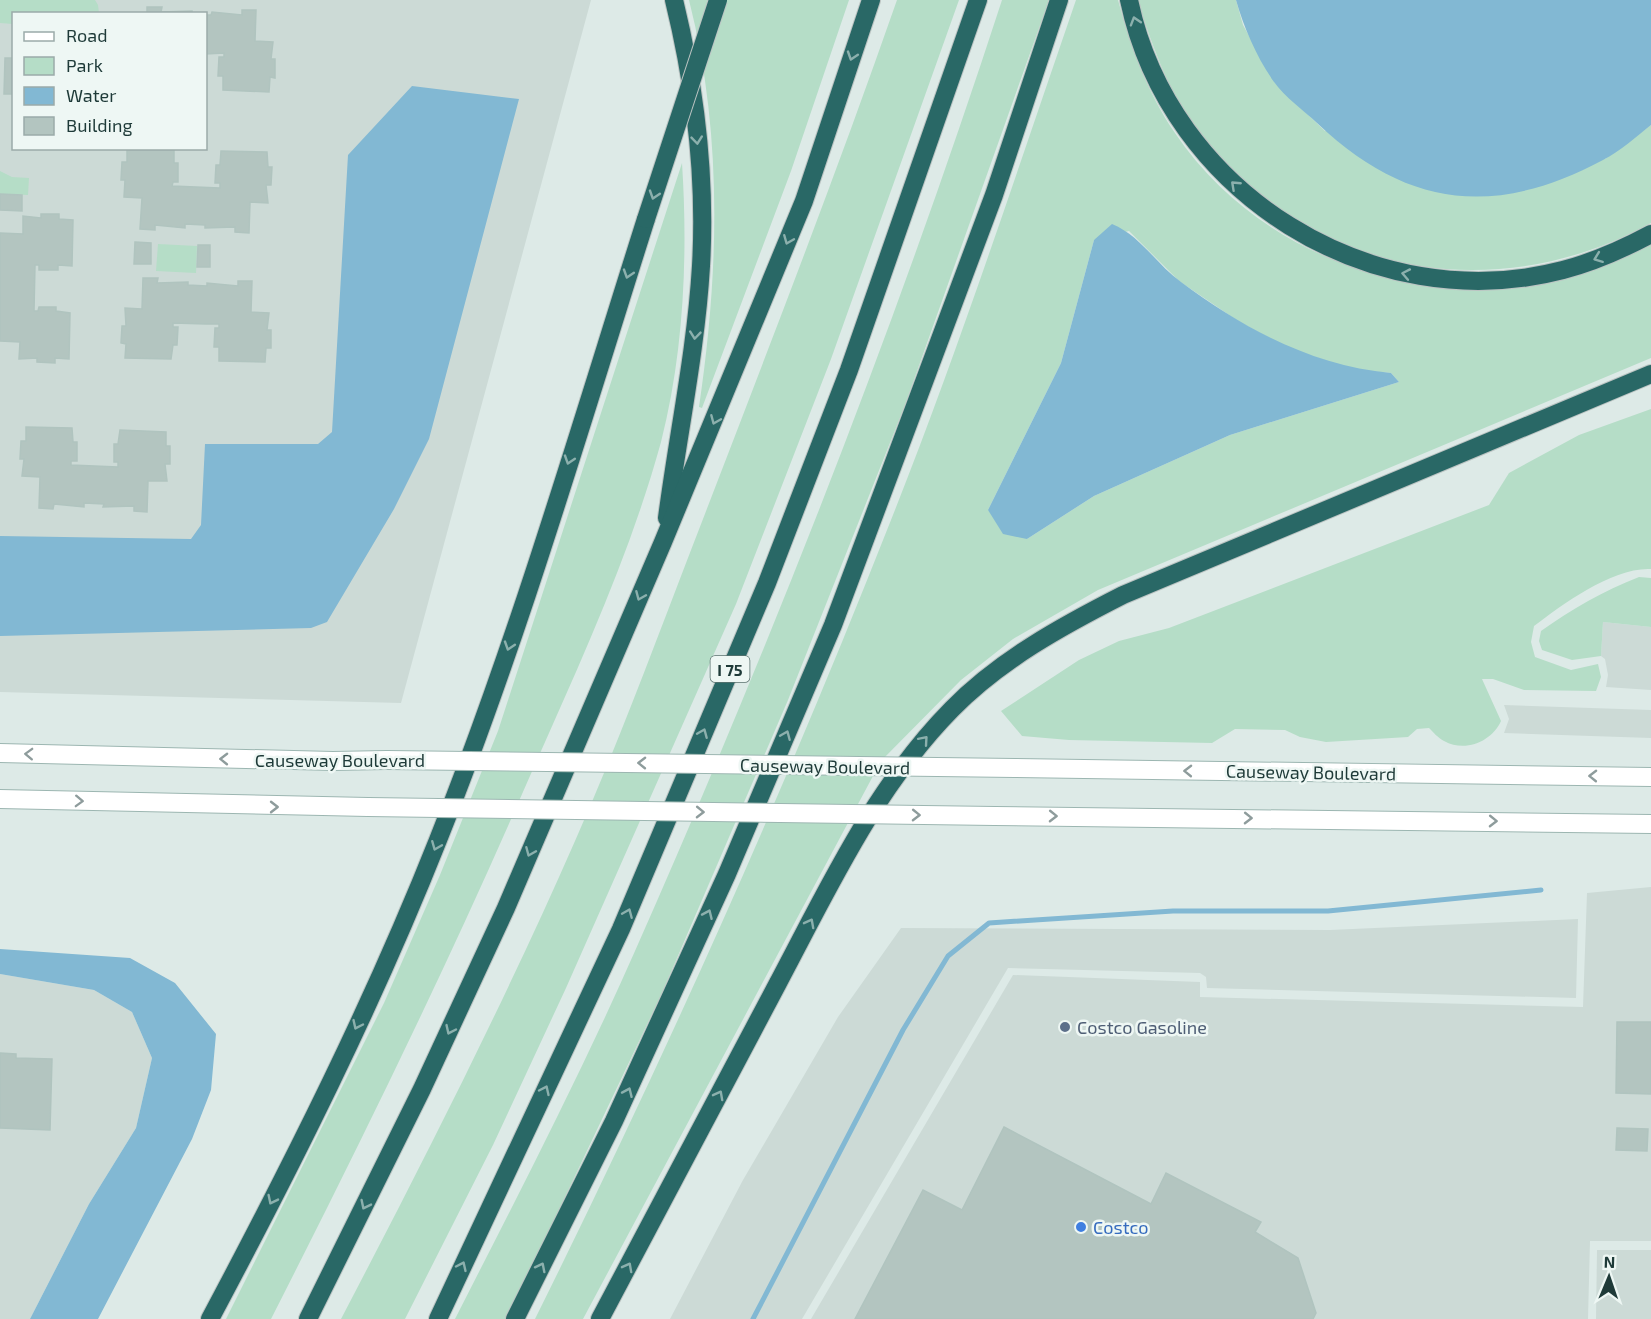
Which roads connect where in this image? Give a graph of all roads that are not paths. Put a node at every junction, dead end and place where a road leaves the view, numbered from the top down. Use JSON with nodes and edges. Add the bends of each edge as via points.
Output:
{"nodes":[{"id":1,"x":674,"y":0,"type":"edge"},
{"id":2,"x":717,"y":0,"type":"edge"},
{"id":3,"x":871,"y":0,"type":"edge"},
{"id":4,"x":978,"y":0,"type":"edge"},
{"id":5,"x":1059,"y":0,"type":"edge"},
{"id":6,"x":1129,"y":0,"type":"edge"},
{"id":7,"x":1651,"y":234,"type":"edge"},
{"id":8,"x":1651,"y":374,"type":"edge"},
{"id":9,"x":663,"y":542,"type":"junction"},
{"id":10,"x":0,"y":753,"type":"edge"},
{"id":11,"x":1651,"y":777,"type":"edge"},
{"id":12,"x":0,"y":799,"type":"edge"},
{"id":13,"x":1651,"y":824,"type":"edge"},
{"id":14,"x":210,"y":1319,"type":"edge"},
{"id":15,"x":308,"y":1319,"type":"edge"},
{"id":16,"x":438,"y":1319,"type":"edge"},
{"id":17,"x":515,"y":1319,"type":"edge"},
{"id":18,"x":600,"y":1319,"type":"edge"}],
"edges":[{"from":1,"to":9,"type":"highway","one_way":true,"via":[[696,128],[702,223],[693,350]]},
{"from":2,"to":14,"type":"highway","one_way":true,"bridge":true,"via":[[501,671],[435,847],[325,1091]]},
{"from":3,"to":9,"type":"highway","one_way":true,"via":[[804,201]]},
{"from":16,"to":4,"type":"highway","number":"I 75","one_way":true,"via":[[621,929],[767,583],[853,360]]},
{"from":17,"to":5,"type":"highway","one_way":true,"via":[[614,1121],[727,874],[833,625],[994,195]]},
{"from":7,"to":6,"type":"highway","one_way":true,"via":[[1562,270],[1490,280],[1399,272],[1330,250],[1265,211],[1204,154],[1158,83]]},
{"from":18,"to":8,"type":"highway","one_way":true,"via":[[864,823],[913,752],[953,708],[1051,633],[1123,595]]},
{"from":9,"to":15,"type":"highway","one_way":true,"via":[[506,908],[423,1089]]},
{"from":11,"to":10,"type":"main road","name":"Causeway Boulevard","one_way":true,"bridge":true,"via":[[321,761]]},
{"from":12,"to":13,"type":"main road","one_way":true,"bridge":true}]}
